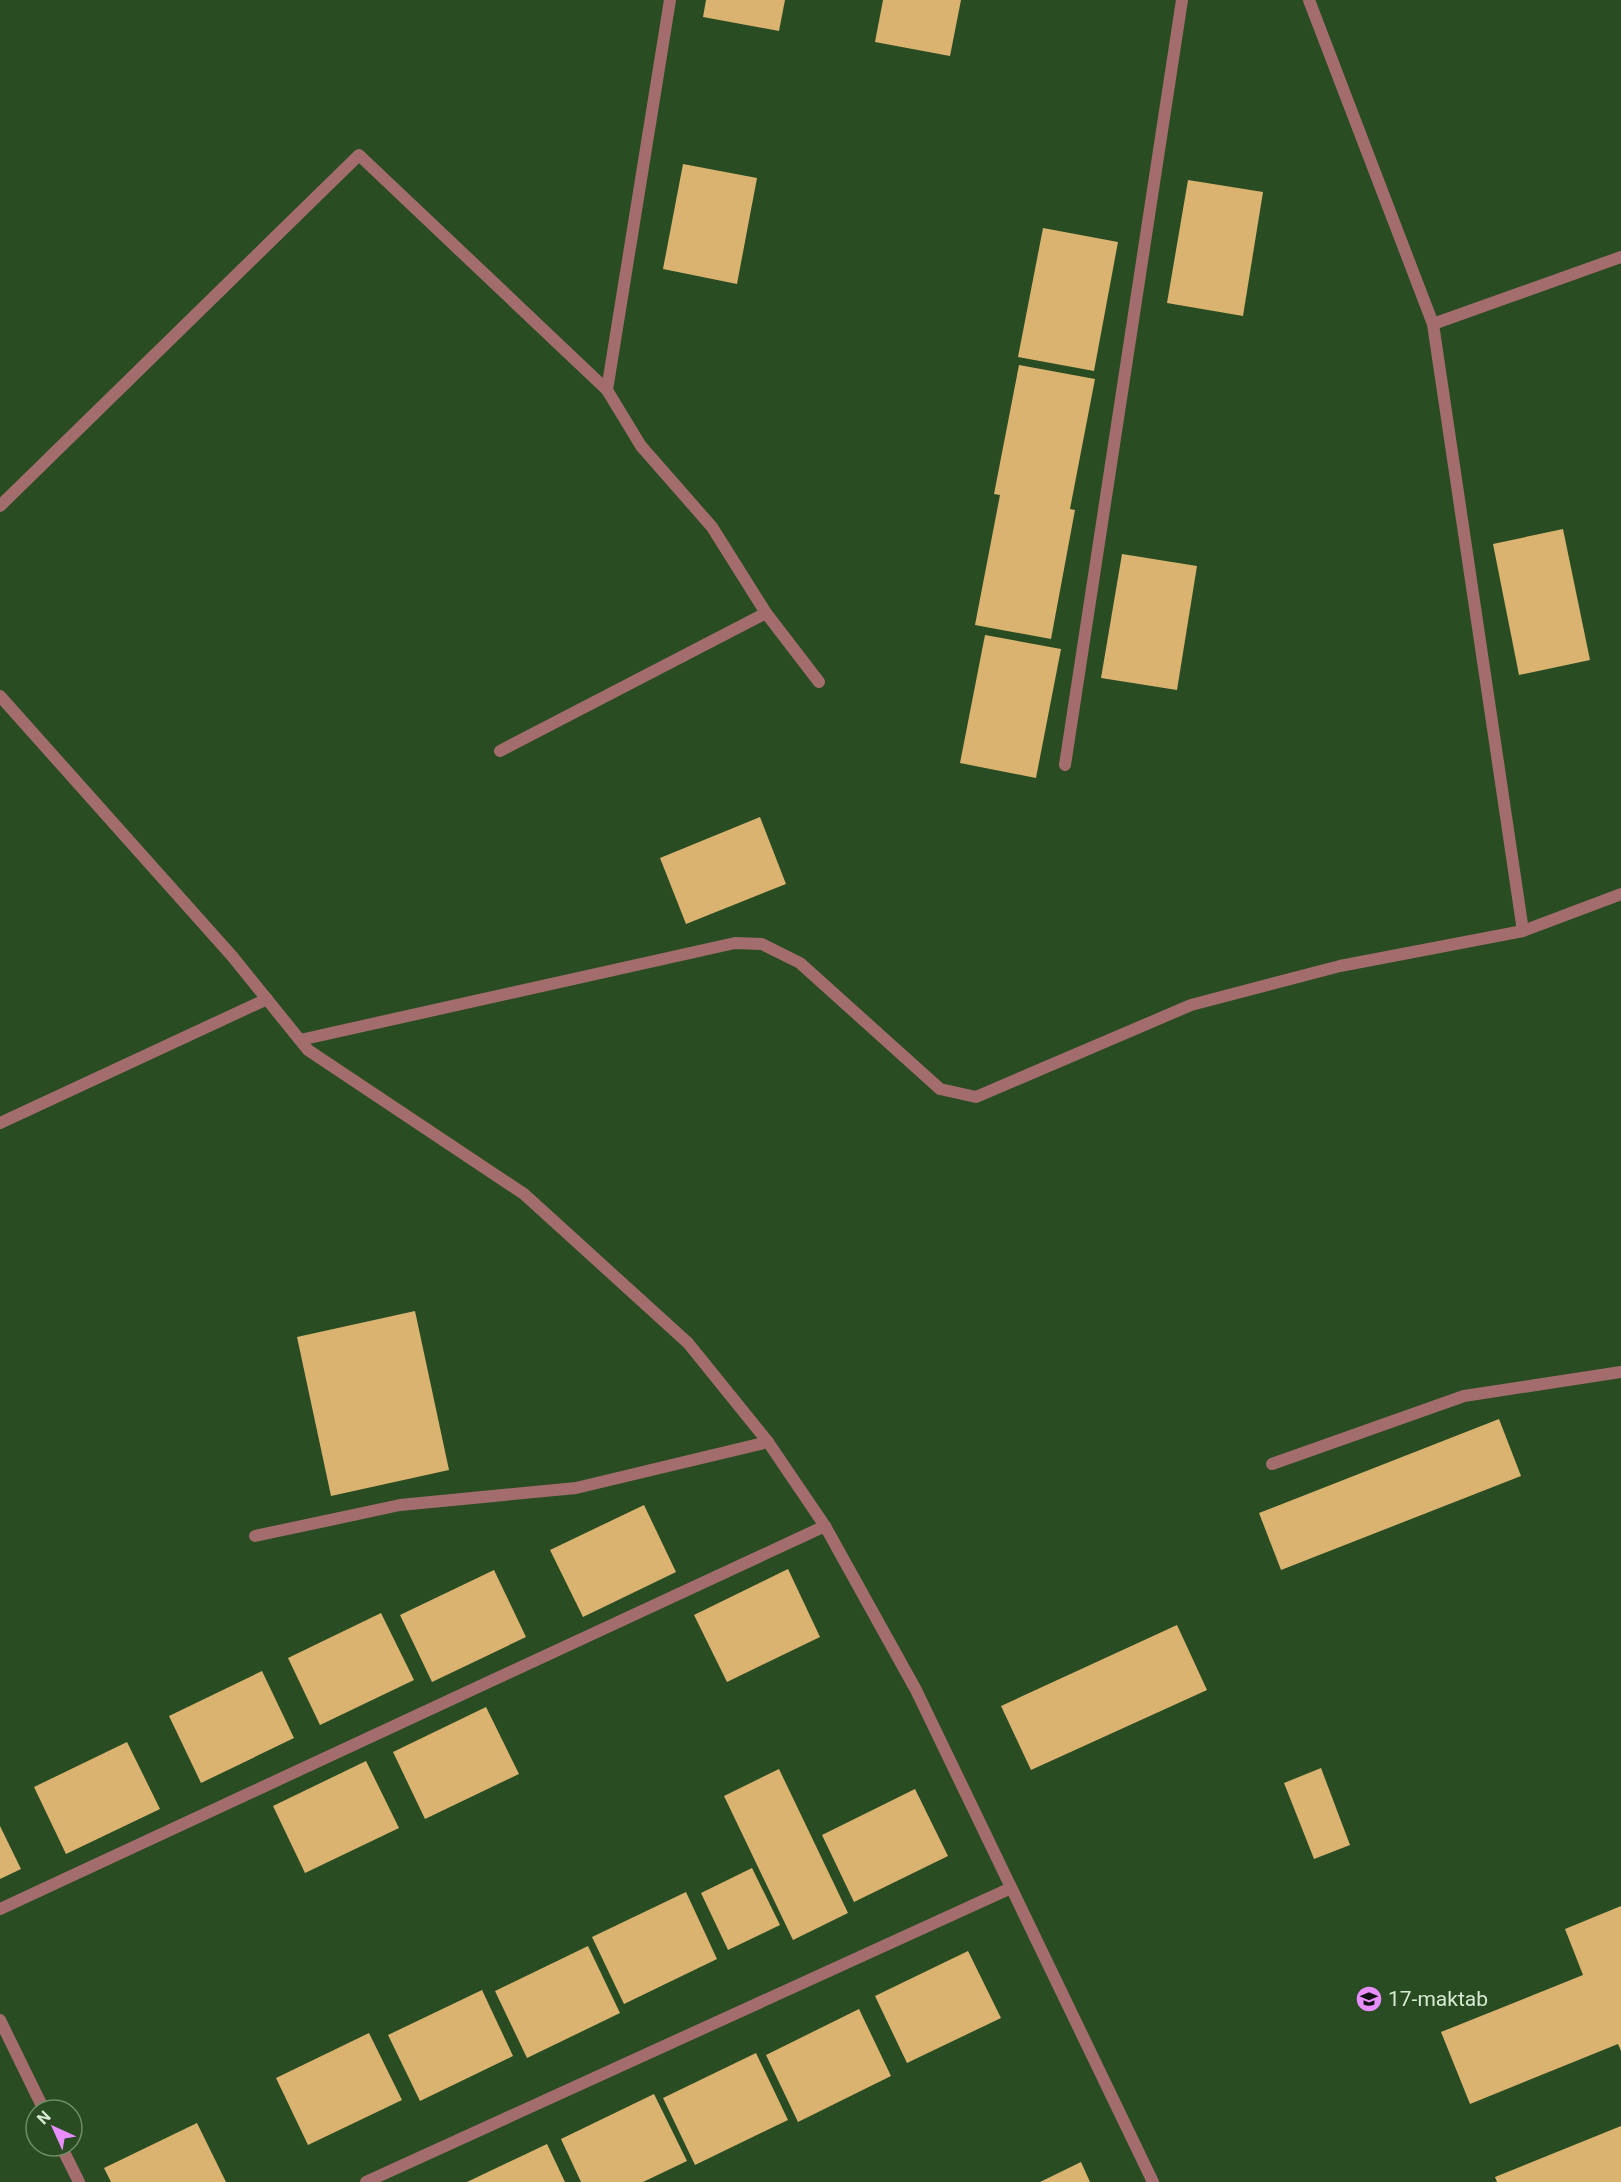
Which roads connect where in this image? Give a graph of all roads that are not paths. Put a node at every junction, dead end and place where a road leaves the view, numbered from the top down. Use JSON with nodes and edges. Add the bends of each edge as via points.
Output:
{"nodes":[{"id":1,"x":670,"y":0,"type":"edge"},
{"id":2,"x":1182,"y":0,"type":"edge"},
{"id":3,"x":1309,"y":0,"type":"edge"},
{"id":4,"x":1621,"y":257,"type":"edge"},
{"id":5,"x":1433,"y":324,"type":"junction"},
{"id":6,"x":607,"y":390,"type":"junction"},
{"id":7,"x":0,"y":506,"type":"edge"},
{"id":8,"x":766,"y":613,"type":"junction"},
{"id":9,"x":819,"y":681,"type":"dead end"},
{"id":10,"x":0,"y":696,"type":"edge"},
{"id":11,"x":500,"y":751,"type":"dead end"},
{"id":12,"x":1065,"y":765,"type":"dead end"},
{"id":13,"x":1621,"y":894,"type":"edge"},
{"id":14,"x":1523,"y":931,"type":"junction"},
{"id":15,"x":267,"y":999,"type":"junction"},
{"id":16,"x":300,"y":1040,"type":"junction"},
{"id":17,"x":0,"y":1123,"type":"edge"},
{"id":18,"x":1621,"y":1372,"type":"edge"},
{"id":19,"x":768,"y":1442,"type":"junction"},
{"id":20,"x":1272,"y":1464,"type":"dead end"},
{"id":21,"x":825,"y":1526,"type":"junction"},
{"id":22,"x":255,"y":1536,"type":"dead end"},
{"id":23,"x":1011,"y":1888,"type":"junction"},
{"id":24,"x":0,"y":1909,"type":"edge"},
{"id":25,"x":0,"y":2020,"type":"edge"},
{"id":26,"x":38,"y":2098,"type":"edge"},
{"id":27,"x":67,"y":2158,"type":"edge"},
{"id":28,"x":79,"y":2182,"type":"edge"},
{"id":29,"x":366,"y":2182,"type":"edge"},
{"id":30,"x":1154,"y":2182,"type":"edge"}],
"edges":[{"from":1,"to":6,"type":"street"},
{"from":2,"to":12,"type":"street"},
{"from":3,"to":5,"type":"street"},
{"from":4,"to":5,"type":"street"},
{"from":5,"to":14,"type":"street"},
{"from":6,"to":7,"type":"street","via":[[359,155]]},
{"from":6,"to":8,"type":"street","via":[[641,446],[712,527]]},
{"from":8,"to":9,"type":"street"},
{"from":8,"to":11,"type":"street"},
{"from":10,"to":15,"type":"street"},
{"from":13,"to":14,"type":"street"},
{"from":14,"to":16,"type":"street","via":[[1340,966],[1191,1005],[976,1097],[940,1089],[800,963],[762,944],[735,943]]},
{"from":15,"to":16,"type":"street"},
{"from":15,"to":17,"type":"street"},
{"from":16,"to":19,"type":"street","via":[[308,1050],[524,1194],[688,1343]]},
{"from":18,"to":20,"type":"street","via":[[1464,1396]]},
{"from":19,"to":21,"type":"street"},
{"from":19,"to":22,"type":"street","via":[[576,1488],[399,1505]]},
{"from":21,"to":23,"type":"street","via":[[916,1690]]},
{"from":21,"to":24,"type":"street"},
{"from":23,"to":29,"type":"street"},
{"from":23,"to":30,"type":"street"},
{"from":25,"to":26,"type":"street"},
{"from":27,"to":28,"type":"street"}]}
